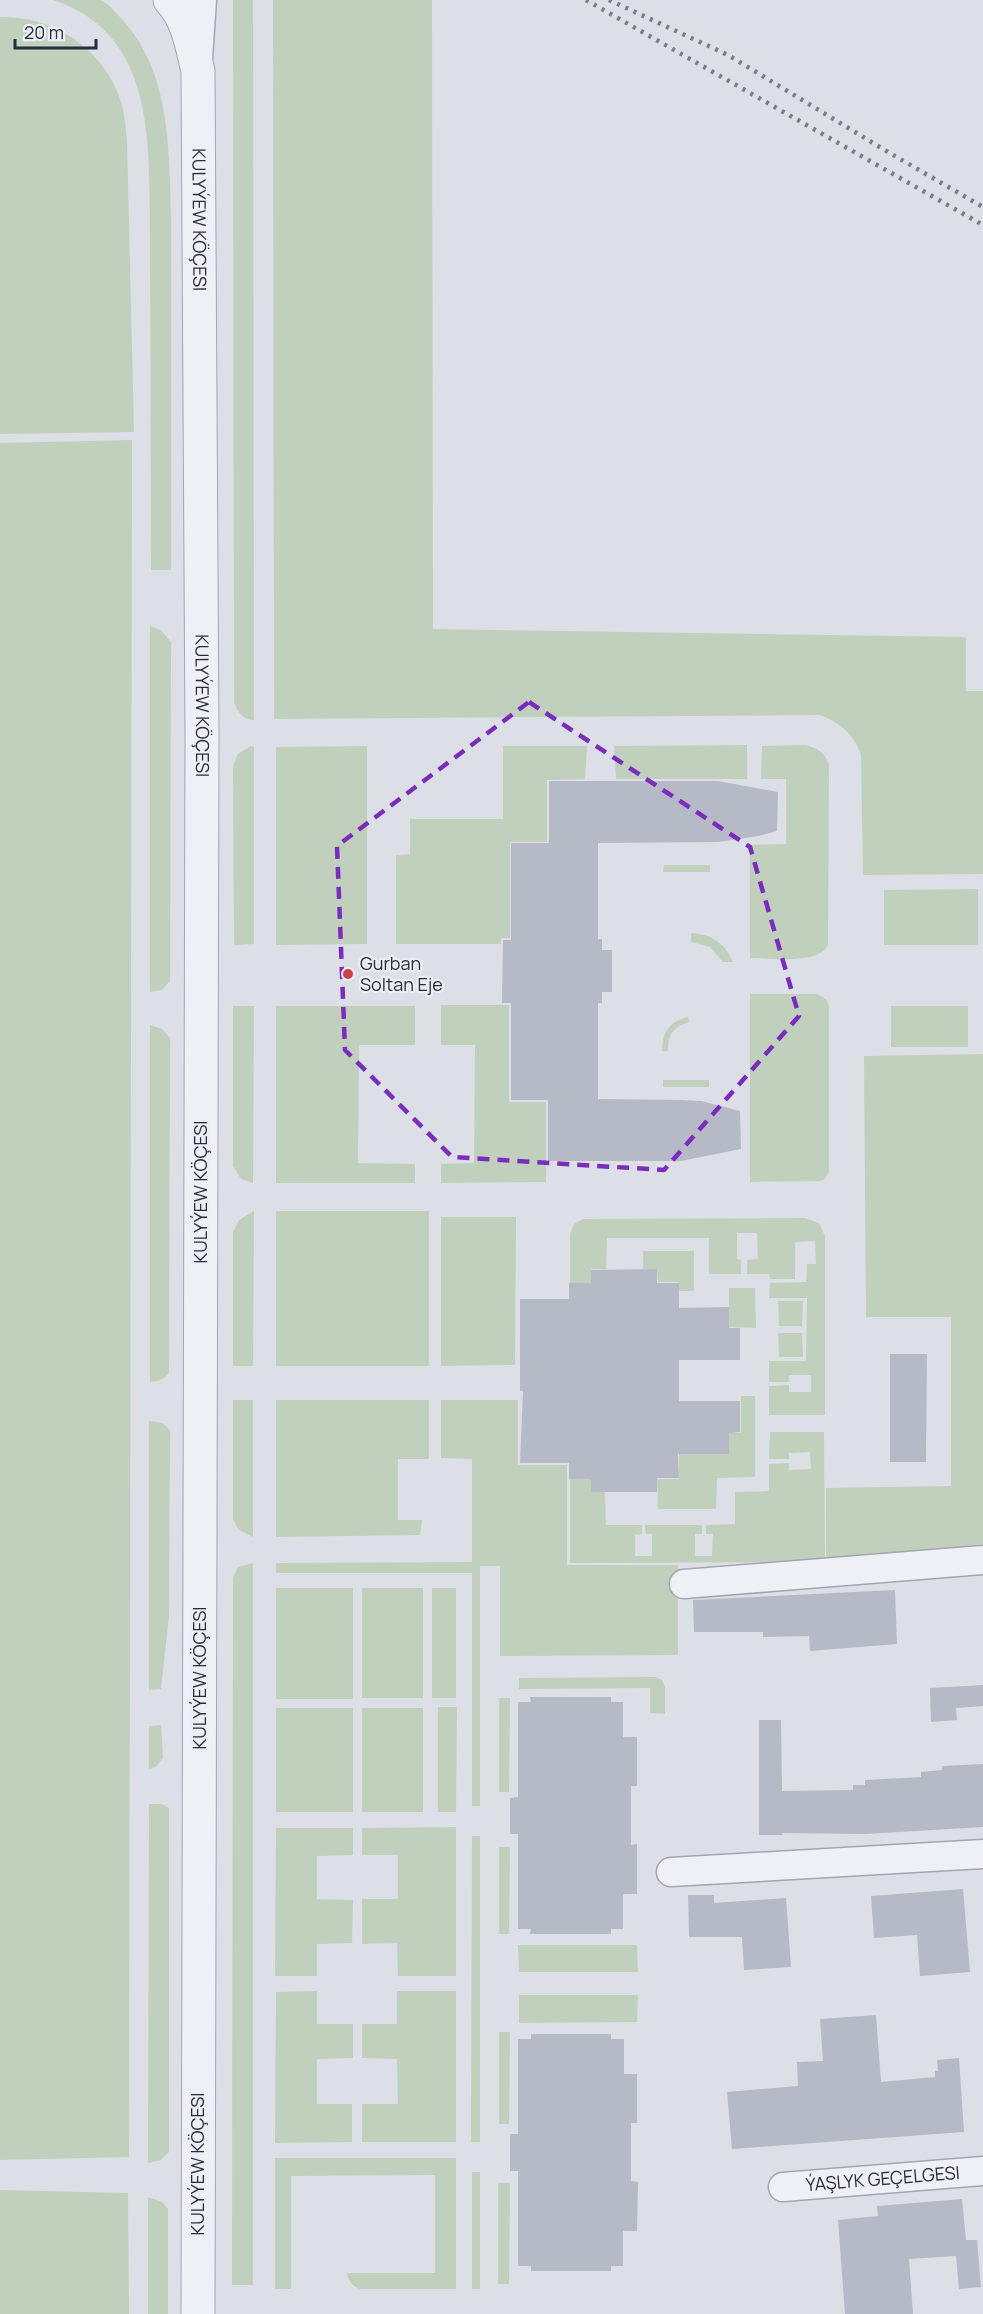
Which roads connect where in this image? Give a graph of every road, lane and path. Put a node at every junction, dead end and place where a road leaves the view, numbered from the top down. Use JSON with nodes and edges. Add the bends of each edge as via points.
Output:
{"nodes":[{"id":1,"x":170,"y":0,"type":"edge"},
{"id":2,"x":202,"y":0,"type":"edge"},
{"id":3,"x":198,"y":71,"type":"junction"},
{"id":4,"x":983,"y":1560,"type":"edge"},
{"id":5,"x":684,"y":1584,"type":"dead end"},
{"id":6,"x":983,"y":1854,"type":"edge"},
{"id":7,"x":671,"y":1872,"type":"dead end"},
{"id":8,"x":983,"y":2171,"type":"edge"},
{"id":9,"x":783,"y":2187,"type":"dead end"},
{"id":10,"x":198,"y":2314,"type":"edge"}],
"edges":[{"from":1,"to":3,"type":"street","name":"KULYÝEW KÖÇESI","via":[[189,33]]},
{"from":2,"to":3,"type":"street"},
{"from":3,"to":10,"type":"street","name":"KULYÝEW KÖÇESI","via":[[202,734]]},
{"from":4,"to":5,"type":"street"},
{"from":6,"to":7,"type":"street"},
{"from":8,"to":9,"type":"street","name":"ÝAŞLYK GEÇELGESI"}]}
